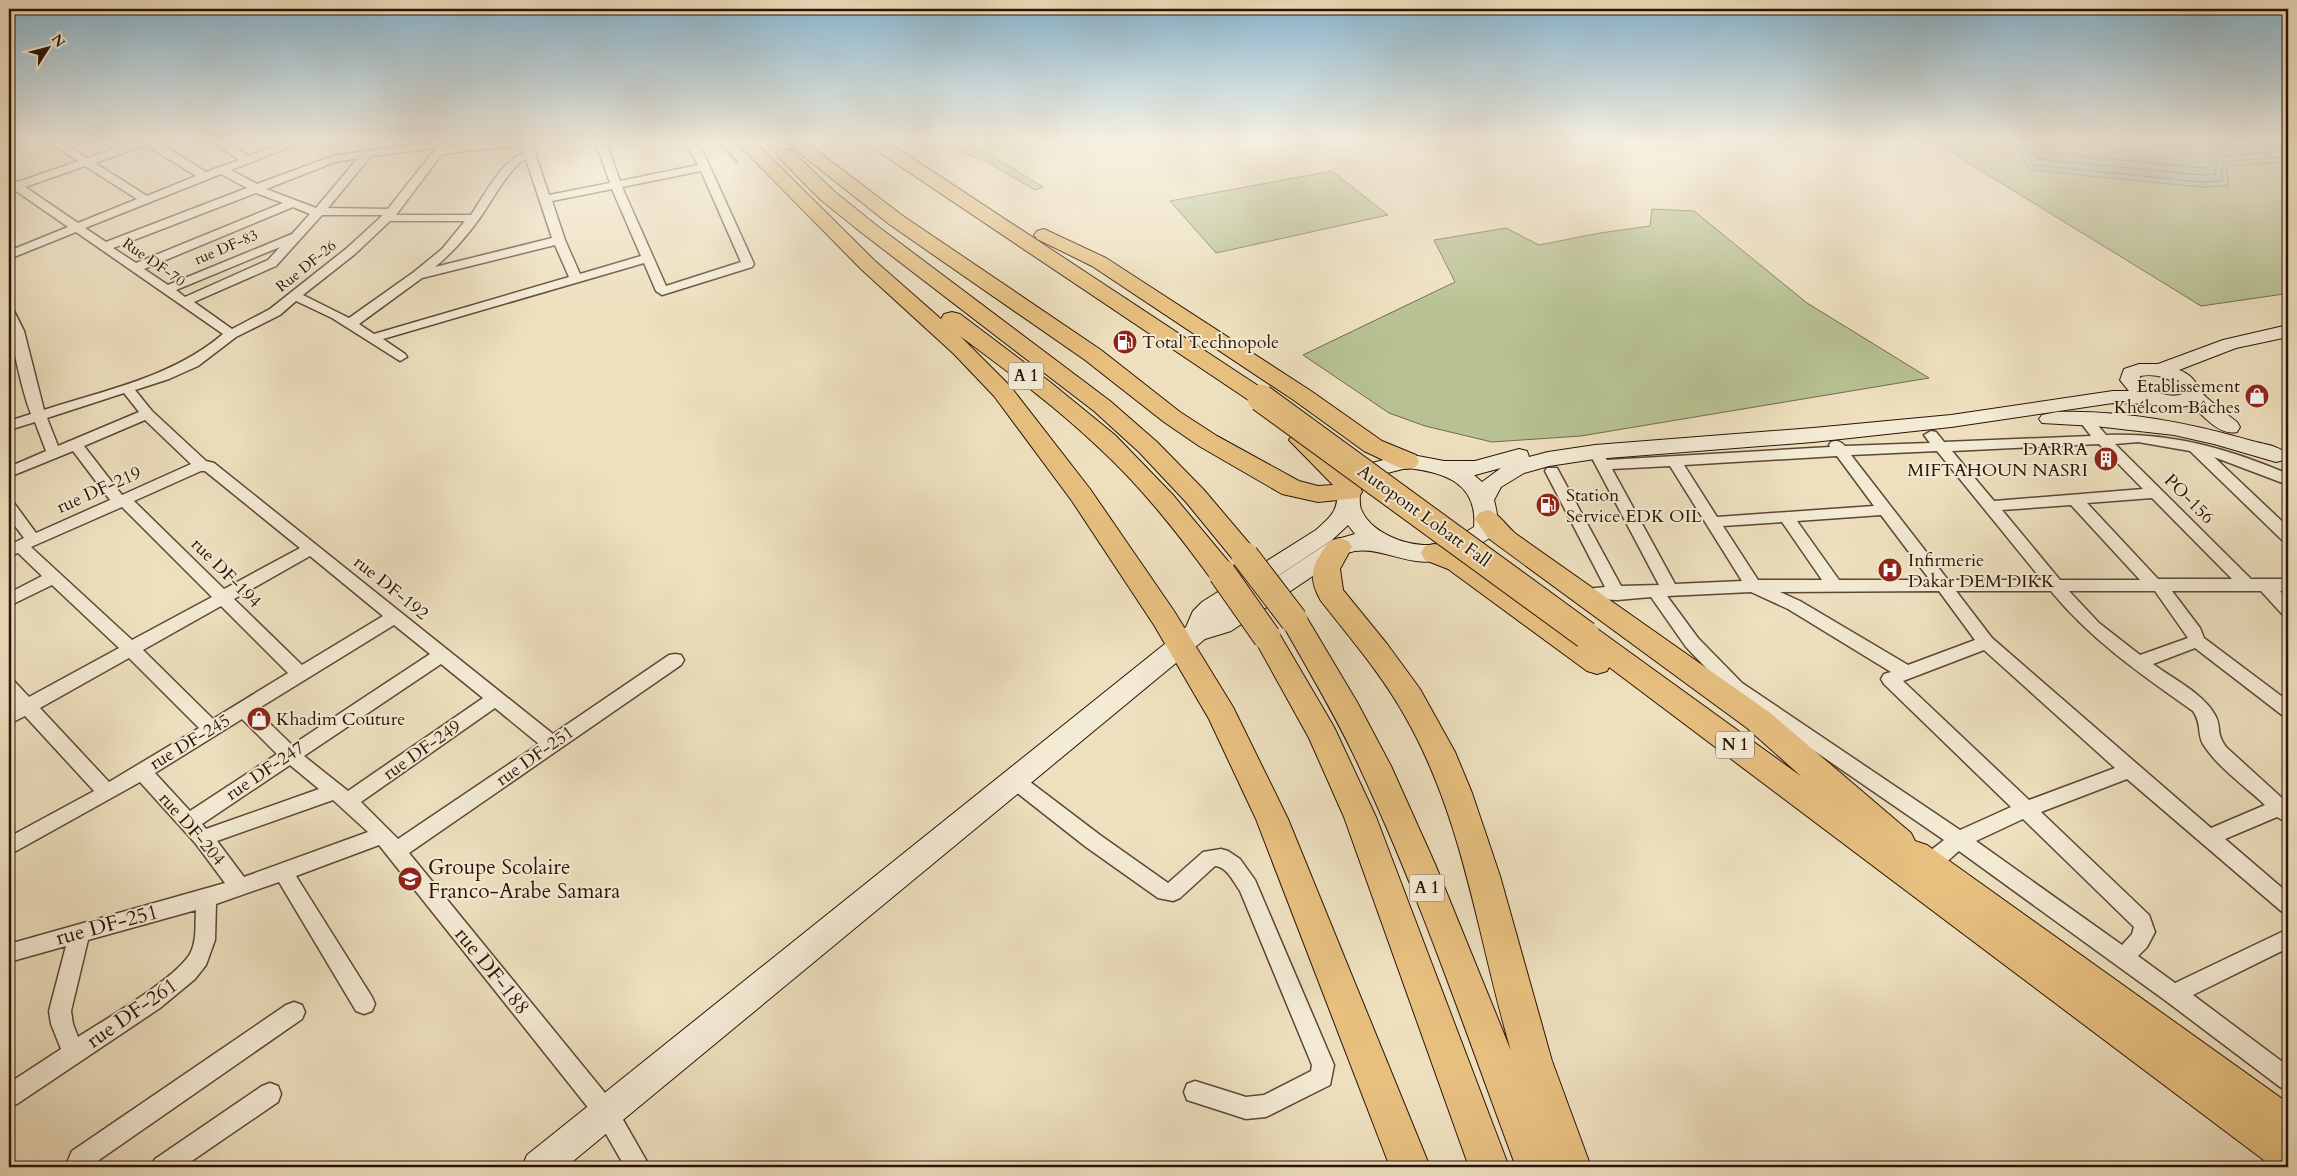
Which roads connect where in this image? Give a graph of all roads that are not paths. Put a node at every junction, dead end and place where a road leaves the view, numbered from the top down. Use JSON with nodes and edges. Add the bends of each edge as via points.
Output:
{"nodes":[{"id":1,"x":29,"y":195,"type":"edge"},
{"id":2,"x":138,"y":195,"type":"edge"},
{"id":3,"x":159,"y":195,"type":"edge"},
{"id":4,"x":241,"y":195,"type":"edge"},
{"id":5,"x":273,"y":195,"type":"edge"},
{"id":6,"x":328,"y":195,"type":"edge"},
{"id":7,"x":406,"y":195,"type":"edge"},
{"id":8,"x":490,"y":195,"type":"edge"},
{"id":9,"x":545,"y":195,"type":"edge"},
{"id":10,"x":567,"y":195,"type":"edge"},
{"id":11,"x":620,"y":195,"type":"edge"},
{"id":12,"x":717,"y":195,"type":"edge"},
{"id":13,"x":798,"y":195,"type":"edge"},
{"id":14,"x":827,"y":195,"type":"edge"},
{"id":15,"x":863,"y":195,"type":"edge"},
{"id":16,"x":964,"y":195,"type":"edge"},
{"id":17,"x":973,"y":195,"type":"edge"},
{"id":18,"x":546,"y":199,"type":"junction"},
{"id":19,"x":146,"y":200,"type":"junction"},
{"id":20,"x":294,"y":203,"type":"junction"},
{"id":21,"x":806,"y":203,"type":"junction"},
{"id":22,"x":314,"y":210,"type":"junction"},
{"id":23,"x":390,"y":215,"type":"junction"},
{"id":24,"x":474,"y":218,"type":"junction"},
{"id":25,"x":76,"y":228,"type":"junction"},
{"id":26,"x":298,"y":235,"type":"junction"},
{"id":27,"x":1033,"y":236,"type":"junction"},
{"id":28,"x":559,"y":240,"type":"junction"},
{"id":29,"x":104,"y":247,"type":"junction"},
{"id":30,"x":9,"y":255,"type":"edge"},
{"id":31,"x":648,"y":258,"type":"junction"},
{"id":32,"x":134,"y":268,"type":"junction"},
{"id":33,"x":418,"y":275,"type":"junction"},
{"id":34,"x":576,"y":279,"type":"junction"},
{"id":35,"x":166,"y":290,"type":"junction"},
{"id":36,"x":294,"y":296,"type":"junction"},
{"id":37,"x":184,"y":302,"type":"junction"},
{"id":38,"x":9,"y":314,"type":"edge"},
{"id":39,"x":351,"y":323,"type":"junction"},
{"id":40,"x":2288,"y":331,"type":"edge"},
{"id":41,"x":231,"y":334,"type":"junction"},
{"id":42,"x":373,"y":338,"type":"junction"},
{"id":43,"x":2288,"y":341,"type":"edge"},
{"id":44,"x":400,"y":357,"type":"dead end"},
{"id":45,"x":2159,"y":370,"type":"junction"},
{"id":46,"x":2130,"y":380,"type":"junction"},
{"id":47,"x":127,"y":388,"type":"junction"},
{"id":48,"x":2190,"y":389,"type":"junction"},
{"id":49,"x":2095,"y":400,"type":"junction"},
{"id":50,"x":2161,"y":400,"type":"junction"},
{"id":51,"x":147,"y":414,"type":"junction"},
{"id":52,"x":40,"y":416,"type":"junction"},
{"id":53,"x":2060,"y":418,"type":"junction"},
{"id":54,"x":2085,"y":419,"type":"junction"},
{"id":55,"x":9,"y":426,"type":"edge"},
{"id":56,"x":2230,"y":427,"type":"junction"},
{"id":57,"x":1813,"y":435,"type":"junction"},
{"id":58,"x":1936,"y":440,"type":"junction"},
{"id":59,"x":2103,"y":440,"type":"junction"},
{"id":60,"x":74,"y":444,"type":"junction"},
{"id":61,"x":2194,"y":446,"type":"junction"},
{"id":62,"x":1838,"y":447,"type":"junction"},
{"id":63,"x":54,"y":453,"type":"junction"},
{"id":64,"x":2282,"y":456,"type":"edge"},
{"id":65,"x":1600,"y":459,"type":"junction"},
{"id":66,"x":1674,"y":460,"type":"junction"},
{"id":67,"x":1407,"y":461,"type":"junction"},
{"id":68,"x":202,"y":465,"type":"junction"},
{"id":69,"x":1443,"y":468,"type":"junction"},
{"id":70,"x":1552,"y":471,"type":"dead end"},
{"id":71,"x":9,"y":472,"type":"edge"},
{"id":72,"x":2288,"y":480,"type":"edge"},
{"id":73,"x":2158,"y":494,"type":"junction"},
{"id":74,"x":1349,"y":496,"type":"junction"},
{"id":75,"x":2075,"y":500,"type":"junction"},
{"id":76,"x":121,"y":501,"type":"junction"},
{"id":77,"x":1991,"y":506,"type":"junction"},
{"id":78,"x":9,"y":507,"type":"edge"},
{"id":79,"x":1486,"y":509,"type":"junction"},
{"id":80,"x":1885,"y":510,"type":"junction"},
{"id":81,"x":1786,"y":517,"type":"junction"},
{"id":82,"x":1713,"y":522,"type":"junction"},
{"id":83,"x":2288,"y":536,"type":"edge"},
{"id":84,"x":20,"y":545,"type":"edge"},
{"id":85,"x":1339,"y":547,"type":"junction"},
{"id":86,"x":1390,"y":547,"type":"junction"},
{"id":87,"x":312,"y":548,"type":"junction"},
{"id":88,"x":1434,"y":554,"type":"junction"},
{"id":89,"x":52,"y":578,"type":"junction"},
{"id":90,"x":2156,"y":585,"type":"junction"},
{"id":91,"x":2247,"y":585,"type":"junction"},
{"id":92,"x":2265,"y":585,"type":"junction"},
{"id":93,"x":2288,"y":585,"type":"edge"},
{"id":94,"x":1753,"y":586,"type":"junction"},
{"id":95,"x":1835,"y":586,"type":"junction"},
{"id":96,"x":1942,"y":586,"type":"junction"},
{"id":97,"x":2057,"y":586,"type":"junction"},
{"id":98,"x":1663,"y":591,"type":"junction"},
{"id":99,"x":1584,"y":594,"type":"junction"},
{"id":100,"x":1617,"y":594,"type":"junction"},
{"id":101,"x":223,"y":598,"type":"junction"},
{"id":102,"x":9,"y":600,"type":"edge"},
{"id":103,"x":2288,"y":610,"type":"edge"},
{"id":104,"x":394,"y":617,"type":"junction"},
{"id":105,"x":1280,"y":629,"type":"junction"},
{"id":106,"x":1189,"y":639,"type":"junction"},
{"id":107,"x":2197,"y":641,"type":"junction"},
{"id":108,"x":1986,"y":642,"type":"junction"},
{"id":109,"x":131,"y":649,"type":"junction"},
{"id":110,"x":442,"y":655,"type":"junction"},
{"id":111,"x":674,"y":660,"type":"dead end"},
{"id":112,"x":2138,"y":663,"type":"junction"},
{"id":113,"x":1907,"y":672,"type":"junction"},
{"id":114,"x":301,"y":675,"type":"junction"},
{"id":115,"x":9,"y":687,"type":"edge"},
{"id":116,"x":496,"y":698,"type":"junction"},
{"id":117,"x":28,"y":707,"type":"junction"},
{"id":118,"x":244,"y":709,"type":"junction"},
{"id":119,"x":2288,"y":710,"type":"edge"},
{"id":120,"x":9,"y":717,"type":"edge"},
{"id":121,"x":211,"y":728,"type":"junction"},
{"id":122,"x":552,"y":744,"type":"junction"},
{"id":123,"x":290,"y":754,"type":"junction"},
{"id":124,"x":2130,"y":770,"type":"junction"},
{"id":125,"x":142,"y":772,"type":"junction"},
{"id":126,"x":1014,"y":780,"type":"junction"},
{"id":127,"x":107,"y":793,"type":"junction"},
{"id":128,"x":342,"y":796,"type":"junction"},
{"id":129,"x":2286,"y":809,"type":"edge"},
{"id":130,"x":2026,"y":810,"type":"junction"},
{"id":131,"x":188,"y":822,"type":"junction"},
{"id":132,"x":383,"y":835,"type":"junction"},
{"id":133,"x":2210,"y":837,"type":"junction"},
{"id":134,"x":203,"y":838,"type":"junction"},
{"id":135,"x":1959,"y":840,"type":"junction"},
{"id":136,"x":9,"y":847,"type":"edge"},
{"id":137,"x":1892,"y":849,"type":"junction"},
{"id":138,"x":396,"y":851,"type":"junction"},
{"id":139,"x":1928,"y":864,"type":"junction"},
{"id":140,"x":283,"y":872,"type":"junction"},
{"id":141,"x":240,"y":887,"type":"junction"},
{"id":142,"x":206,"y":898,"type":"junction"},
{"id":143,"x":2288,"y":905,"type":"edge"},
{"id":144,"x":80,"y":932,"type":"junction"},
{"id":145,"x":2288,"y":938,"type":"edge"},
{"id":146,"x":9,"y":953,"type":"edge"},
{"id":147,"x":2123,"y":957,"type":"junction"},
{"id":148,"x":2174,"y":994,"type":"junction"},
{"id":149,"x":364,"y":1004,"type":"dead end"},
{"id":150,"x":294,"y":1012,"type":"dead end"},
{"id":151,"x":74,"y":1053,"type":"junction"},
{"id":152,"x":2288,"y":1079,"type":"edge"},
{"id":153,"x":1195,"y":1092,"type":"dead end"},
{"id":154,"x":270,"y":1094,"type":"dead end"},
{"id":155,"x":9,"y":1096,"type":"edge"},
{"id":156,"x":606,"y":1112,"type":"junction"},
{"id":157,"x":2288,"y":1126,"type":"edge"},
{"id":158,"x":2288,"y":1154,"type":"edge"},
{"id":159,"x":77,"y":1167,"type":"edge"},
{"id":160,"x":163,"y":1167,"type":"edge"},
{"id":161,"x":539,"y":1167,"type":"edge"},
{"id":162,"x":638,"y":1167,"type":"edge"},
{"id":163,"x":1410,"y":1167,"type":"edge"},
{"id":164,"x":1489,"y":1167,"type":"edge"},
{"id":165,"x":1536,"y":1167,"type":"edge"},
{"id":166,"x":1571,"y":1167,"type":"edge"}],
"edges":[{"from":1,"to":25,"type":"street","name":"Rue DF-70"},
{"from":2,"to":19,"type":"street"},
{"from":3,"to":19,"type":"street"},
{"from":4,"to":29,"type":"street"},
{"from":5,"to":20,"type":"street"},
{"from":6,"to":22,"type":"street"},
{"from":7,"to":23,"type":"street","name":"Rue DF-26"},
{"from":8,"to":24,"type":"street"},
{"from":9,"to":18,"type":"street"},
{"from":10,"to":18,"type":"street"},
{"from":11,"to":31,"type":"street"},
{"from":12,"to":31,"type":"street","via":[[748,264],[662,291]]},
{"from":13,"to":21,"type":"highway","number":"A 1"},
{"from":14,"to":105,"type":"highway","number":"A 1","bridge":true,"via":[[1102,406],[1148,447],[1195,496],[1245,556]]},
{"from":15,"to":74,"type":"highway","via":[[1093,355],[1208,441],[1291,488]]},
{"from":16,"to":27,"type":"highway"},
{"from":17,"to":27,"type":"highway"},
{"from":18,"to":28,"type":"street"},
{"from":19,"to":25,"type":"street"},
{"from":20,"to":22,"type":"street"},
{"from":20,"to":32,"type":"street"},
{"from":21,"to":105,"type":"highway","number":"A 1","bridge":true,"via":[[1110,444],[1194,536],[1222,572]]},
{"from":21,"to":106,"type":"highway","via":[[868,265],[962,349],[1002,391]]},
{"from":22,"to":23,"type":"street"},
{"from":22,"to":26,"type":"street"},
{"from":23,"to":24,"type":"street"},
{"from":23,"to":36,"type":"street","name":"Rue DF-26"},
{"from":24,"to":33,"type":"street","via":[[446,252]]},
{"from":25,"to":29,"type":"street","name":"Rue DF-70"},
{"from":25,"to":30,"type":"street"},
{"from":26,"to":35,"type":"street","name":"rue DF-83"},
{"from":26,"to":37,"type":"street","via":[[272,263]]},
{"from":27,"to":67,"type":"highway","via":[[1099,262],[1287,385],[1373,446]]},
{"from":27,"to":74,"type":"highway","via":[[1069,277],[1308,445],[1325,460]]},
{"from":27,"to":137,"type":"highway","name":"Autopont Lobatt Fall","number":"N 1","bridge":true,"via":[[1268,395]]},
{"from":28,"to":33,"type":"street"},
{"from":28,"to":34,"type":"street"},
{"from":29,"to":32,"type":"street","name":"Rue DF-70"},
{"from":31,"to":34,"type":"street"},
{"from":32,"to":35,"type":"street","name":"Rue DF-70"},
{"from":33,"to":39,"type":"street"},
{"from":34,"to":42,"type":"street"},
{"from":35,"to":37,"type":"street","name":"Rue DF-70"},
{"from":36,"to":39,"type":"street"},
{"from":36,"to":41,"type":"street","name":"Rue DF-26","via":[[275,312]]},
{"from":37,"to":41,"type":"street","name":"Rue DF-70"},
{"from":38,"to":52,"type":"street","via":[[21,338],[33,401]]},
{"from":39,"to":42,"type":"street"},
{"from":40,"to":45,"type":"main road","via":[[2230,344]]},
{"from":41,"to":47,"type":"street","name":"Rue DF-26","via":[[180,370]]},
{"from":42,"to":44,"type":"street"},
{"from":43,"to":48,"type":"main road","via":[[2218,360],[2205,367]]},
{"from":45,"to":46,"type":"main road","via":[[2136,370],[2131,372]]},
{"from":45,"to":48,"type":"main road"},
{"from":46,"to":50,"type":"main road","via":[[2138,390]]},
{"from":46,"to":69,"type":"main road","via":[[2089,390],[1944,411],[1576,444],[1475,468]]},
{"from":47,"to":51,"type":"street","name":"rue DF-192"},
{"from":47,"to":52,"type":"street","name":"Rue DF-26"},
{"from":48,"to":50,"type":"main road","via":[[2188,401]]},
{"from":48,"to":56,"type":"main road"},
{"from":49,"to":50,"type":"main road","via":[[2127,396]]},
{"from":49,"to":53,"type":"main road","via":[[2094,406]]},
{"from":49,"to":57,"type":"main road","via":[[1951,421]]},
{"from":50,"to":56,"type":"main road"},
{"from":51,"to":60,"type":"street"},
{"from":51,"to":68,"type":"street","name":"rue DF-192"},
{"from":52,"to":55,"type":"street","name":"Rue DF-26"},
{"from":52,"to":63,"type":"street"},
{"from":53,"to":54,"type":"main road"},
{"from":53,"to":58,"type":"main road"},
{"from":54,"to":59,"type":"street","name":"PO-156"},
{"from":54,"to":64,"type":"main road","via":[[2188,431]]},
{"from":56,"to":64,"type":"main road"},
{"from":57,"to":62,"type":"main road"},
{"from":57,"to":65,"type":"main road","via":[[1770,436]]},
{"from":58,"to":59,"type":"street"},
{"from":58,"to":62,"type":"main road"},
{"from":58,"to":77,"type":"street"},
{"from":59,"to":61,"type":"street","via":[[2138,438]]},
{"from":59,"to":73,"type":"street","name":"PO-156"},
{"from":60,"to":63,"type":"street"},
{"from":60,"to":76,"type":"street","name":"rue DF-194"},
{"from":61,"to":72,"type":"street","via":[[2251,463]]},
{"from":61,"to":83,"type":"street"},
{"from":62,"to":66,"type":"street"},
{"from":62,"to":80,"type":"street"},
{"from":63,"to":71,"type":"street"},
{"from":65,"to":66,"type":"street"},
{"from":65,"to":79,"type":"main road","via":[[1548,460],[1516,468],[1492,483]]},
{"from":65,"to":98,"type":"street"},
{"from":66,"to":82,"type":"street"},
{"from":67,"to":69,"type":"main road"},
{"from":67,"to":74,"type":"main road","via":[[1380,465],[1355,478]]},
{"from":68,"to":76,"type":"street","name":"rue DF-219"},
{"from":68,"to":87,"type":"street","name":"rue DF-192","via":[[209,466],[239,488]]},
{"from":69,"to":79,"type":"main road","via":[[1474,486]]},
{"from":70,"to":100,"type":"street"},
{"from":73,"to":75,"type":"street"},
{"from":73,"to":91,"type":"street","name":"PO-156"},
{"from":74,"to":86,"type":"main road","via":[[1353,519],[1362,530]]},
{"from":74,"to":106,"type":"main road","via":[[1337,524],[1211,608]]},
{"from":75,"to":77,"type":"street"},
{"from":75,"to":90,"type":"street"},
{"from":76,"to":84,"type":"street","name":"rue DF-219"},
{"from":76,"to":101,"type":"street","name":"rue DF-194"},
{"from":77,"to":97,"type":"street"},
{"from":78,"to":84,"type":"street"},
{"from":79,"to":88,"type":"main road","via":[[1485,531],[1475,540],[1460,548]]},
{"from":79,"to":99,"type":"highway","via":[[1497,532],[1506,540]]},
{"from":80,"to":81,"type":"street"},
{"from":80,"to":96,"type":"street"},
{"from":81,"to":82,"type":"street"},
{"from":81,"to":95,"type":"street"},
{"from":82,"to":94,"type":"street"},
{"from":84,"to":89,"type":"street"},
{"from":85,"to":86,"type":"main road","via":[[1358,541]]},
{"from":85,"to":106,"type":"main road","via":[[1222,625]]},
{"from":85,"to":166,"type":"highway","via":[[1325,569],[1326,582],[1395,676],[1442,758],[1476,845],[1528,1046]]},
{"from":86,"to":88,"type":"main road"},
{"from":87,"to":101,"type":"street"},
{"from":87,"to":104,"type":"street","name":"rue DF-192"},
{"from":88,"to":137,"type":"highway","via":[[1458,562],[1481,578],[1724,757]]},
{"from":89,"to":102,"type":"street"},
{"from":89,"to":109,"type":"street"},
{"from":90,"to":91,"type":"street"},
{"from":90,"to":97,"type":"street"},
{"from":90,"to":107,"type":"street","via":[[2194,632]]},
{"from":91,"to":92,"type":"street"},
{"from":92,"to":93,"type":"street"},
{"from":92,"to":103,"type":"street"},
{"from":94,"to":95,"type":"street"},
{"from":94,"to":98,"type":"street"},
{"from":94,"to":113,"type":"street","via":[[1794,605]]},
{"from":95,"to":96,"type":"street"},
{"from":96,"to":97,"type":"street"},
{"from":96,"to":108,"type":"street"},
{"from":97,"to":112,"type":"street","via":[[2093,627]]},
{"from":98,"to":100,"type":"street"},
{"from":98,"to":135,"type":"street","via":[[1676,623],[1736,688]]},
{"from":99,"to":100,"type":"street"},
{"from":99,"to":137,"type":"highway","via":[[1758,720]]},
{"from":101,"to":109,"type":"street"},
{"from":101,"to":114,"type":"street","name":"rue DF-194"},
{"from":104,"to":110,"type":"street","name":"rue DF-192"},
{"from":104,"to":114,"type":"street","name":"rue DF-245"},
{"from":105,"to":164,"type":"highway","number":"A 1","via":[[1360,817]]},
{"from":105,"to":165,"type":"highway","number":"A 1","via":[[1344,706],[1374,766],[1463,976]]},
{"from":106,"to":126,"type":"main road"},
{"from":106,"to":163,"type":"highway","via":[[1272,819]]},
{"from":107,"to":112,"type":"street"},
{"from":107,"to":119,"type":"street"},
{"from":108,"to":113,"type":"street"},
{"from":108,"to":124,"type":"street"},
{"from":109,"to":117,"type":"street"},
{"from":109,"to":121,"type":"street"},
{"from":110,"to":116,"type":"street","name":"rue DF-192"},
{"from":110,"to":123,"type":"street","name":"rue DF-247"},
{"from":111,"to":122,"type":"street","name":"rue DF-251"},
{"from":112,"to":129,"type":"street","via":[[2199,706],[2208,718],[2210,739],[2220,752]]},
{"from":113,"to":130,"type":"street","via":[[1890,679]]},
{"from":114,"to":118,"type":"street","name":"rue DF-245"},
{"from":115,"to":117,"type":"street"},
{"from":116,"to":122,"type":"street","name":"rue DF-192"},
{"from":116,"to":128,"type":"street","name":"rue DF-249"},
{"from":117,"to":120,"type":"street"},
{"from":117,"to":127,"type":"street"},
{"from":118,"to":121,"type":"street","name":"rue DF-245"},
{"from":118,"to":123,"type":"street","name":"rue DF-188"},
{"from":121,"to":125,"type":"street","name":"rue DF-245"},
{"from":122,"to":138,"type":"street","name":"rue DF-251"},
{"from":123,"to":128,"type":"street","name":"rue DF-188"},
{"from":123,"to":131,"type":"street","name":"rue DF-247"},
{"from":124,"to":130,"type":"street"},
{"from":124,"to":133,"type":"street"},
{"from":125,"to":127,"type":"street","name":"rue DF-245"},
{"from":125,"to":131,"type":"street","name":"rue DF-204"},
{"from":126,"to":153,"type":"street","via":[[1164,892],[1173,892],[1210,858],[1221,857],[1233,865],[1248,886],[1323,1065],[1322,1077],[1266,1106],[1246,1108]]},
{"from":126,"to":156,"type":"main road"},
{"from":127,"to":136,"type":"street","name":"rue DF-245"},
{"from":128,"to":132,"type":"street","name":"rue DF-188"},
{"from":128,"to":134,"type":"street","name":"rue DF-249"},
{"from":129,"to":133,"type":"street"},
{"from":130,"to":135,"type":"street"},
{"from":130,"to":147,"type":"street","via":[[2146,927],[2144,934]]},
{"from":131,"to":134,"type":"street","name":"rue DF-204"},
{"from":132,"to":138,"type":"street","name":"rue DF-188"},
{"from":132,"to":140,"type":"street","name":"rue DF-251"},
{"from":133,"to":143,"type":"street"},
{"from":134,"to":141,"type":"street","name":"rue DF-204"},
{"from":135,"to":139,"type":"street"},
{"from":135,"to":147,"type":"street"},
{"from":137,"to":139,"type":"highway"},
{"from":137,"to":158,"type":"highway"},
{"from":138,"to":156,"type":"street","name":"rue DF-188"},
{"from":139,"to":157,"type":"highway"},
{"from":140,"to":141,"type":"street","name":"rue DF-251"},
{"from":140,"to":149,"type":"street"},
{"from":141,"to":142,"type":"street","name":"rue DF-251"},
{"from":142,"to":144,"type":"street","name":"rue DF-251"},
{"from":142,"to":151,"type":"street","name":"rue DF-261","via":[[205,940],[199,958],[188,972],[152,1001]]},
{"from":144,"to":146,"type":"street","name":"rue DF-251"},
{"from":144,"to":151,"type":"street","via":[[60,1011]]},
{"from":145,"to":148,"type":"street"},
{"from":147,"to":148,"type":"street"},
{"from":148,"to":152,"type":"street"},
{"from":150,"to":159,"type":"street","via":[[80,1159]]},
{"from":151,"to":155,"type":"street","name":"rue DF-261"},
{"from":154,"to":160,"type":"street"},
{"from":156,"to":161,"type":"main road"},
{"from":156,"to":162,"type":"street"}]}
